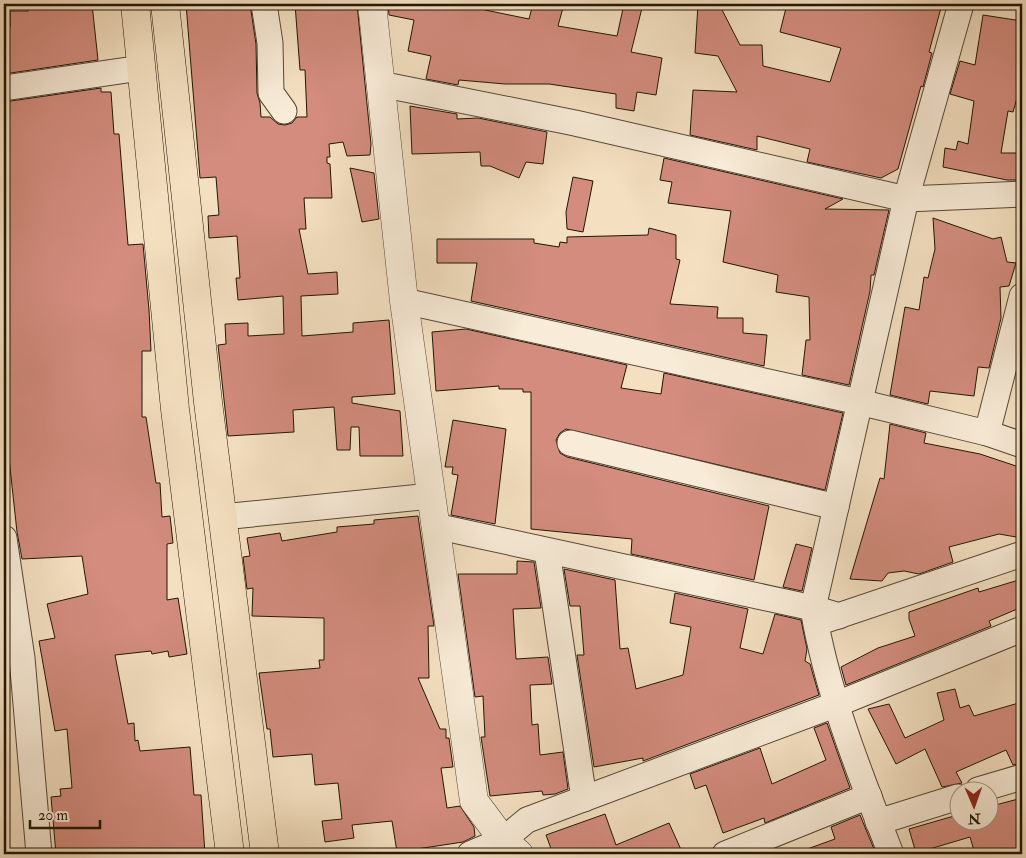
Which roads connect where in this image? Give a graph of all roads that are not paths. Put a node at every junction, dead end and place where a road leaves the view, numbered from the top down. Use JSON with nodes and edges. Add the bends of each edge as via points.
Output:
{"nodes":[{"id":1,"x":135,"y":4,"type":"edge"},
{"id":2,"x":165,"y":4,"type":"edge"},
{"id":3,"x":264,"y":4,"type":"edge"},
{"id":4,"x":372,"y":4,"type":"edge"},
{"id":5,"x":961,"y":4,"type":"edge"},
{"id":6,"x":141,"y":68,"type":"junction"},
{"id":7,"x":380,"y":84,"type":"junction"},
{"id":8,"x":4,"y":88,"type":"edge"},
{"id":9,"x":284,"y":111,"type":"dead end"},
{"id":10,"x":1022,"y":194,"type":"edge"},
{"id":11,"x":906,"y":199,"type":"junction"},
{"id":12,"x":1022,"y":296,"type":"edge"},
{"id":13,"x":404,"y":301,"type":"junction"},
{"id":14,"x":859,"y":402,"type":"junction"},
{"id":15,"x":987,"y":433,"type":"junction"},
{"id":16,"x":570,"y":443,"type":"dead end"},
{"id":17,"x":1022,"y":445,"type":"edge"},
{"id":18,"x":431,"y":496,"type":"junction"},
{"id":19,"x":836,"y":507,"type":"junction"},
{"id":20,"x":222,"y":517,"type":"junction"},
{"id":21,"x":435,"y":526,"type":"junction"},
{"id":22,"x":4,"y":538,"type":"edge"},
{"id":23,"x":547,"y":551,"type":"junction"},
{"id":24,"x":1022,"y":554,"type":"edge"},
{"id":25,"x":8,"y":607,"type":"edge"},
{"id":26,"x":814,"y":616,"type":"junction"},
{"id":27,"x":1022,"y":629,"type":"edge"},
{"id":28,"x":13,"y":661,"type":"edge"},
{"id":29,"x":837,"y":704,"type":"junction"},
{"id":30,"x":1022,"y":777,"type":"edge"},
{"id":31,"x":998,"y":784,"type":"edge"},
{"id":32,"x":869,"y":796,"type":"junction"},
{"id":33,"x":584,"y":799,"type":"junction"},
{"id":34,"x":948,"y":800,"type":"edge"},
{"id":35,"x":878,"y":822,"type":"junction"},
{"id":36,"x":511,"y":847,"type":"edge"},
{"id":37,"x":39,"y":854,"type":"edge"},
{"id":38,"x":230,"y":854,"type":"edge"},
{"id":39,"x":265,"y":854,"type":"edge"},
{"id":40,"x":470,"y":854,"type":"edge"},
{"id":41,"x":725,"y":854,"type":"edge"},
{"id":42,"x":891,"y":854,"type":"edge"}],
"edges":[{"from":1,"to":6,"type":"main road"},
{"from":2,"to":20,"type":"main road"},
{"from":3,"to":9,"type":"street","via":[[270,43],[271,93]]},
{"from":4,"to":7,"type":"street"},
{"from":5,"to":11,"type":"street"},
{"from":6,"to":8,"type":"street"},
{"from":6,"to":38,"type":"main road","via":[[176,409]]},
{"from":7,"to":11,"type":"street","via":[[575,123]]},
{"from":7,"to":13,"type":"street"},
{"from":10,"to":11,"type":"street"},
{"from":11,"to":14,"type":"street"},
{"from":12,"to":15,"type":"street"},
{"from":13,"to":14,"type":"street"},
{"from":13,"to":18,"type":"street"},
{"from":14,"to":15,"type":"street"},
{"from":14,"to":19,"type":"street"},
{"from":15,"to":17,"type":"street"},
{"from":16,"to":19,"type":"street"},
{"from":18,"to":20,"type":"street"},
{"from":18,"to":21,"type":"street"},
{"from":19,"to":26,"type":"street"},
{"from":20,"to":39,"type":"main road"},
{"from":21,"to":23,"type":"street"},
{"from":21,"to":36,"type":"street","via":[[474,801]]},
{"from":22,"to":25,"type":"street"},
{"from":23,"to":26,"type":"street"},
{"from":23,"to":33,"type":"street"},
{"from":24,"to":26,"type":"street","via":[[839,616]]},
{"from":25,"to":28,"type":"street"},
{"from":26,"to":29,"type":"street","via":[[819,646]]},
{"from":27,"to":29,"type":"street"},
{"from":28,"to":37,"type":"street"},
{"from":29,"to":32,"type":"street"},
{"from":29,"to":33,"type":"street"},
{"from":30,"to":31,"type":"street"},
{"from":32,"to":35,"type":"street"},
{"from":32,"to":41,"type":"street"},
{"from":33,"to":36,"type":"street","via":[[527,820]]},
{"from":34,"to":35,"type":"street"},
{"from":35,"to":42,"type":"street"},
{"from":36,"to":40,"type":"street"}]}
